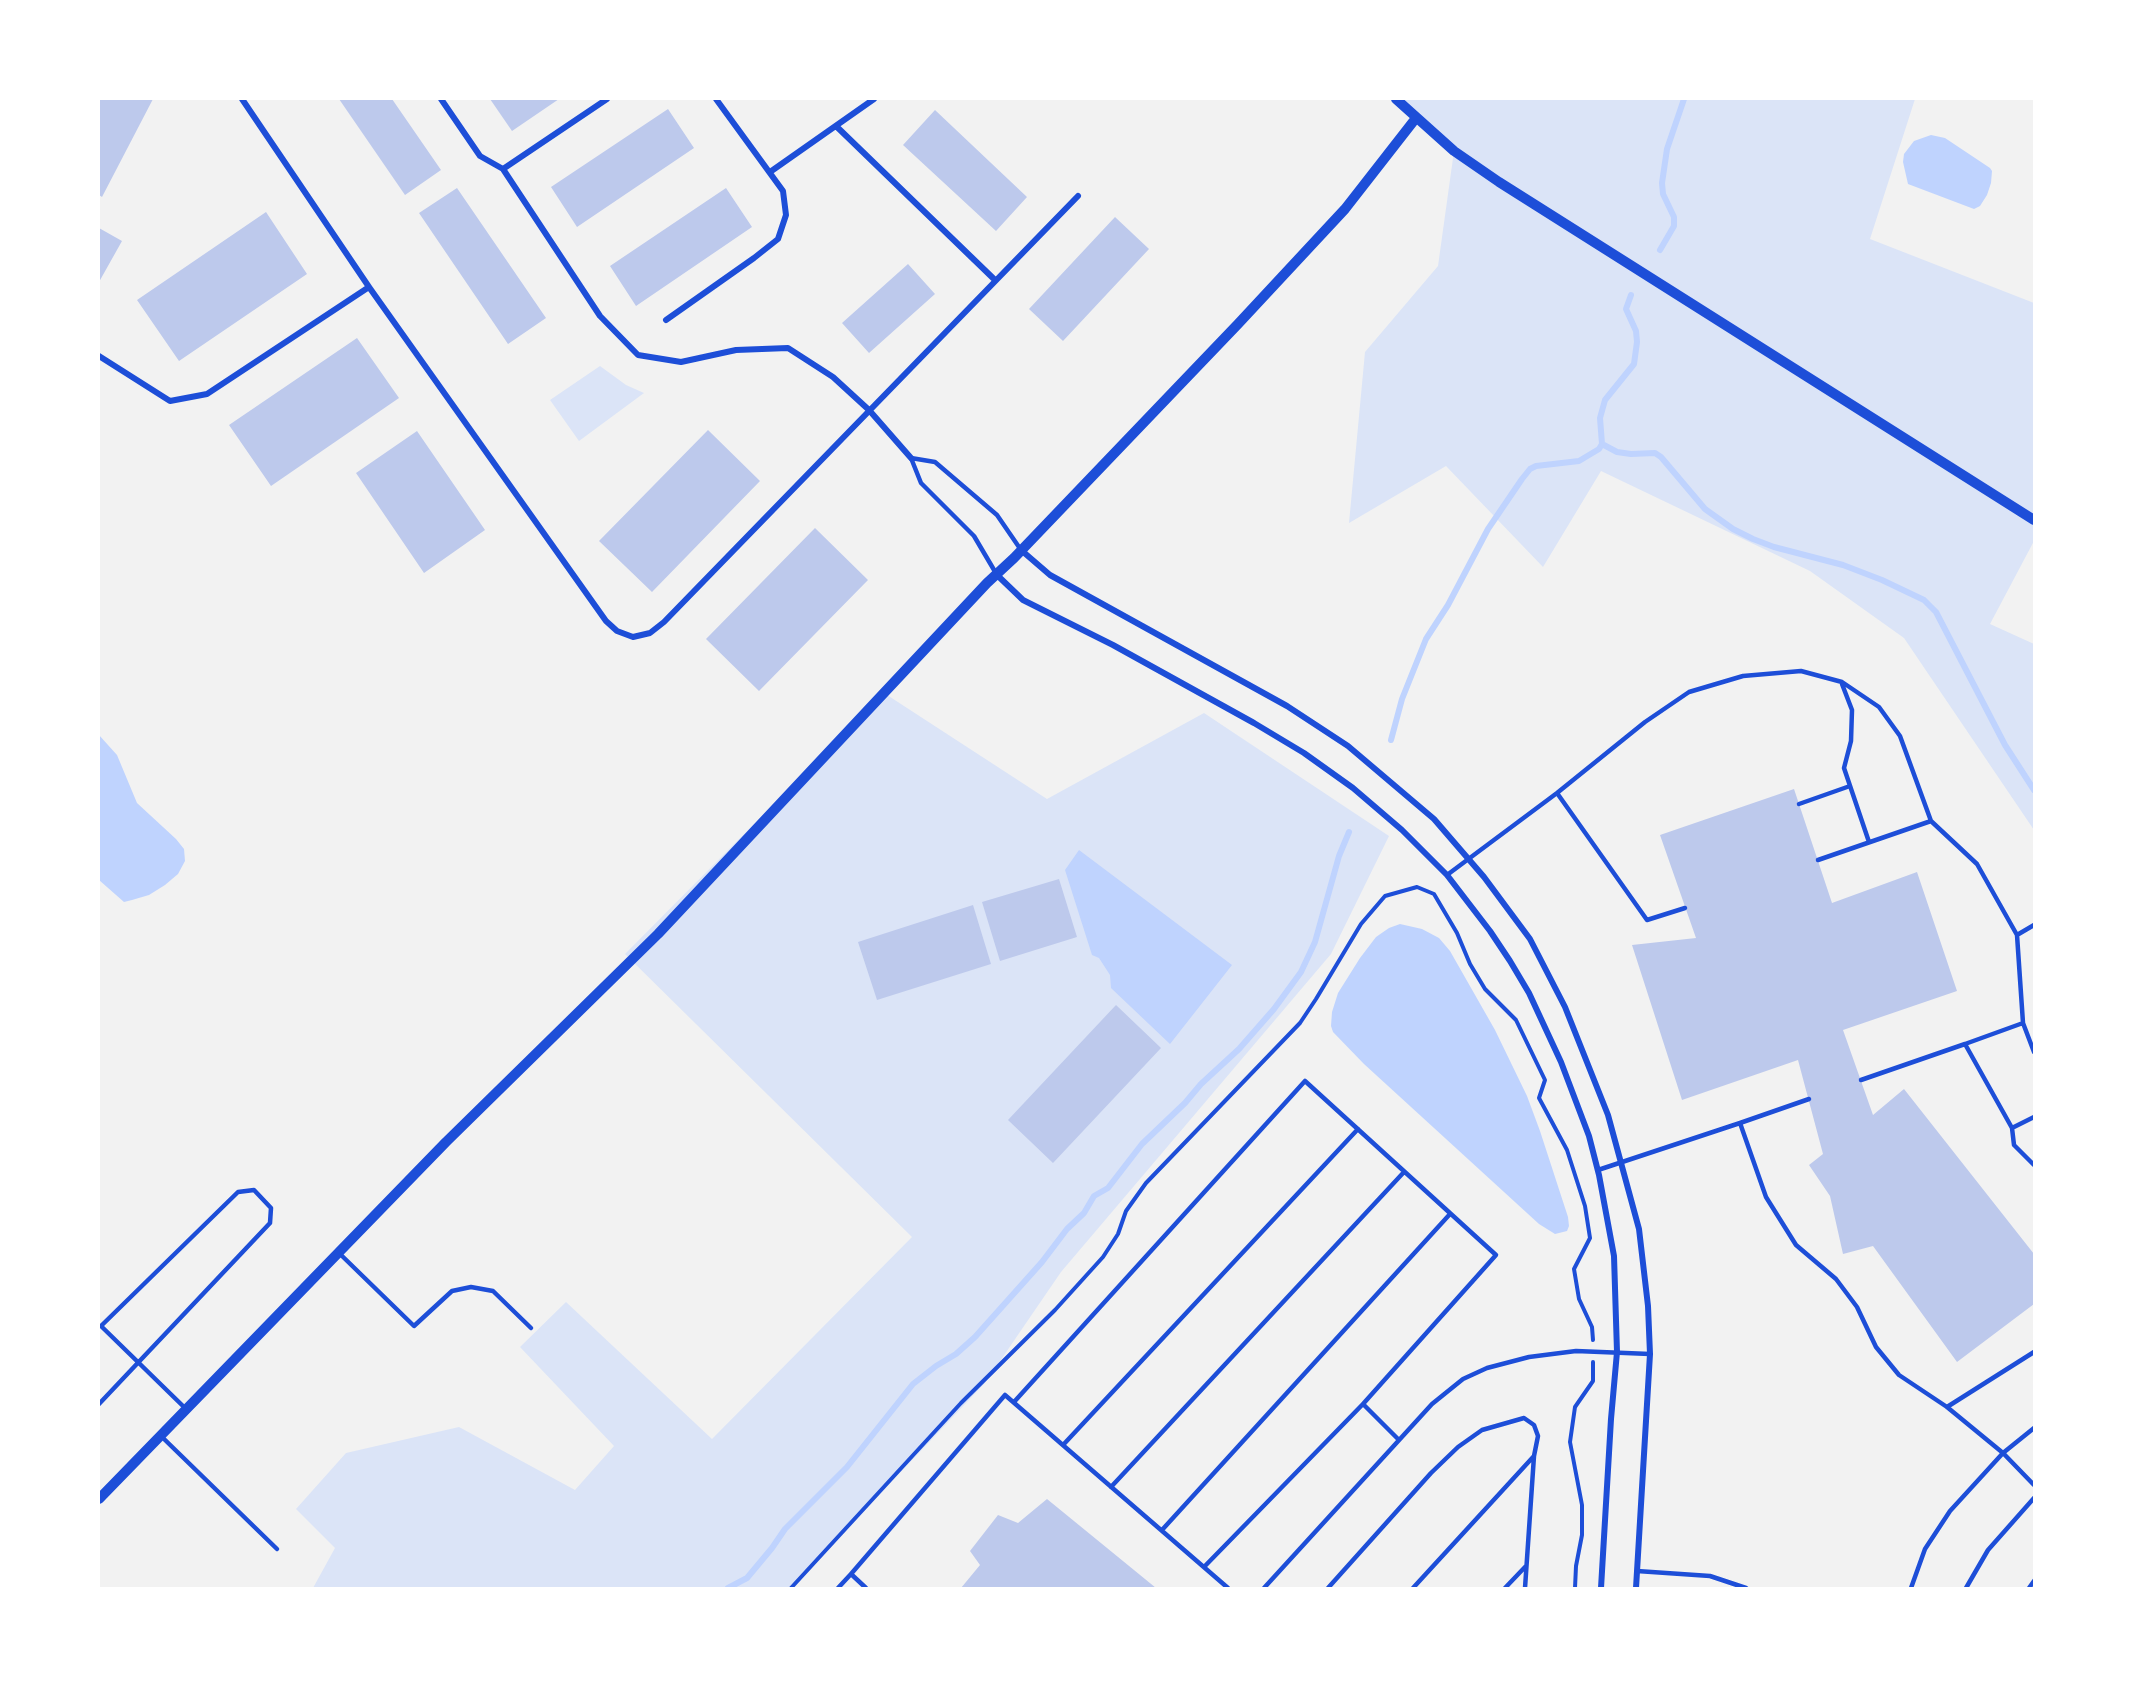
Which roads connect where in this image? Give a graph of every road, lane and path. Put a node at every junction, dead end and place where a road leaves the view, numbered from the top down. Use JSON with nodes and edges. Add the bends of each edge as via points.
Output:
{"nodes":[{"id":1,"x":242,"y":99,"type":"edge"},
{"id":2,"x":441,"y":99,"type":"edge"},
{"id":3,"x":607,"y":99,"type":"edge"},
{"id":4,"x":716,"y":99,"type":"edge"},
{"id":5,"x":874,"y":99,"type":"edge"},
{"id":6,"x":1396,"y":99,"type":"edge"},
{"id":7,"x":1416,"y":118,"type":"junction"},
{"id":8,"x":836,"y":126,"type":"junction"},
{"id":9,"x":502,"y":170,"type":"junction"},
{"id":10,"x":770,"y":172,"type":"junction"},
{"id":11,"x":1078,"y":196,"type":"dead end"},
{"id":12,"x":995,"y":280,"type":"junction"},
{"id":13,"x":369,"y":287,"type":"junction"},
{"id":14,"x":666,"y":320,"type":"dead end"},
{"id":15,"x":99,"y":356,"type":"edge"},
{"id":16,"x":869,"y":410,"type":"junction"},
{"id":17,"x":911,"y":458,"type":"junction"},
{"id":18,"x":2034,"y":520,"type":"edge"},
{"id":19,"x":1021,"y":550,"type":"junction"},
{"id":20,"x":997,"y":575,"type":"junction"},
{"id":21,"x":1842,"y":682,"type":"junction"},
{"id":22,"x":1850,"y":786,"type":"junction"},
{"id":23,"x":1557,"y":792,"type":"junction"},
{"id":24,"x":1799,"y":804,"type":"dead end"},
{"id":25,"x":1931,"y":821,"type":"junction"},
{"id":26,"x":1869,"y":842,"type":"junction"},
{"id":27,"x":1469,"y":860,"type":"junction"},
{"id":28,"x":1818,"y":860,"type":"dead end"},
{"id":29,"x":1447,"y":875,"type":"junction"},
{"id":30,"x":1685,"y":908,"type":"dead end"},
{"id":31,"x":2034,"y":925,"type":"edge"},
{"id":32,"x":2018,"y":934,"type":"junction"},
{"id":33,"x":2023,"y":1023,"type":"junction"},
{"id":34,"x":1965,"y":1044,"type":"junction"},
{"id":35,"x":2034,"y":1052,"type":"edge"},
{"id":36,"x":1860,"y":1080,"type":"dead end"},
{"id":37,"x":1809,"y":1099,"type":"dead end"},
{"id":38,"x":2034,"y":1117,"type":"edge"},
{"id":39,"x":1740,"y":1123,"type":"junction"},
{"id":40,"x":2012,"y":1128,"type":"junction"},
{"id":41,"x":1358,"y":1130,"type":"junction"},
{"id":42,"x":1622,"y":1162,"type":"junction"},
{"id":43,"x":2034,"y":1165,"type":"edge"},
{"id":44,"x":1598,"y":1170,"type":"junction"},
{"id":45,"x":1404,"y":1172,"type":"junction"},
{"id":46,"x":1450,"y":1214,"type":"junction"},
{"id":47,"x":339,"y":1253,"type":"junction"},
{"id":48,"x":100,"y":1325,"type":"edge"},
{"id":49,"x":531,"y":1328,"type":"dead end"},
{"id":50,"x":1593,"y":1351,"type":"junction"},
{"id":51,"x":1617,"y":1352,"type":"junction"},
{"id":52,"x":2034,"y":1352,"type":"edge"},
{"id":53,"x":1650,"y":1354,"type":"junction"},
{"id":54,"x":139,"y":1363,"type":"junction"},
{"id":55,"x":1014,"y":1402,"type":"junction"},
{"id":56,"x":99,"y":1404,"type":"edge"},
{"id":57,"x":1363,"y":1404,"type":"junction"},
{"id":58,"x":1947,"y":1407,"type":"junction"},
{"id":59,"x":187,"y":1410,"type":"junction"},
{"id":60,"x":2034,"y":1428,"type":"edge"},
{"id":61,"x":162,"y":1437,"type":"junction"},
{"id":62,"x":1399,"y":1440,"type":"junction"},
{"id":63,"x":1063,"y":1445,"type":"junction"},
{"id":64,"x":2003,"y":1453,"type":"junction"},
{"id":65,"x":1534,"y":1456,"type":"junction"},
{"id":66,"x":2034,"y":1485,"type":"edge"},
{"id":67,"x":1111,"y":1487,"type":"junction"},
{"id":68,"x":2034,"y":1498,"type":"edge"},
{"id":69,"x":99,"y":1499,"type":"edge"},
{"id":70,"x":1162,"y":1530,"type":"junction"},
{"id":71,"x":277,"y":1549,"type":"dead end"},
{"id":72,"x":1526,"y":1566,"type":"junction"},
{"id":73,"x":1203,"y":1567,"type":"junction"},
{"id":74,"x":1637,"y":1571,"type":"junction"},
{"id":75,"x":851,"y":1574,"type":"junction"},
{"id":76,"x":2034,"y":1581,"type":"edge"},
{"id":77,"x":791,"y":1588,"type":"edge"},
{"id":78,"x":838,"y":1588,"type":"edge"},
{"id":79,"x":866,"y":1588,"type":"edge"},
{"id":80,"x":1228,"y":1588,"type":"edge"},
{"id":81,"x":1264,"y":1588,"type":"edge"},
{"id":82,"x":1328,"y":1588,"type":"edge"},
{"id":83,"x":1413,"y":1588,"type":"edge"},
{"id":84,"x":1505,"y":1588,"type":"edge"},
{"id":85,"x":1525,"y":1588,"type":"edge"},
{"id":86,"x":1575,"y":1588,"type":"edge"},
{"id":87,"x":1601,"y":1588,"type":"edge"},
{"id":88,"x":1636,"y":1588,"type":"edge"},
{"id":89,"x":1746,"y":1588,"type":"edge"},
{"id":90,"x":1911,"y":1588,"type":"edge"},
{"id":91,"x":1966,"y":1588,"type":"edge"},
{"id":92,"x":2029,"y":1588,"type":"edge"}],
"edges":[{"from":1,"to":13,"type":"street"},
{"from":2,"to":9,"type":"street","via":[[480,156]]},
{"from":3,"to":9,"type":"street"},
{"from":4,"to":10,"type":"street"},
{"from":5,"to":8,"type":"street"},
{"from":6,"to":7,"type":"street"},
{"from":7,"to":18,"type":"street","via":[[1499,182]]},
{"from":7,"to":19,"type":"street","via":[[1345,209]]},
{"from":8,"to":10,"type":"street"},
{"from":8,"to":12,"type":"street"},
{"from":9,"to":16,"type":"street","via":[[600,316],[639,356],[681,362],[736,350],[788,348],[834,377]]},
{"from":10,"to":14,"type":"street","via":[[783,191],[786,215],[778,239]]},
{"from":11,"to":12,"type":"street"},
{"from":12,"to":16,"type":"street"},
{"from":13,"to":15,"type":"street","via":[[207,394],[170,401]]},
{"from":13,"to":16,"type":"street","via":[[606,621],[617,632],[633,637],[650,633],[664,622]]},
{"from":16,"to":17,"type":"street"},
{"from":17,"to":19,"type":"lane","via":[[935,462],[997,515]]},
{"from":17,"to":20,"type":"lane","via":[[921,483],[974,536]]},
{"from":19,"to":20,"type":"street"},
{"from":19,"to":27,"type":"street","via":[[1050,575],[1318,725],[1434,819]]},
{"from":20,"to":29,"type":"street","via":[[1023,600],[1113,645],[1321,764],[1378,808]]},
{"from":20,"to":47,"type":"street","via":[[658,934]]},
{"from":21,"to":22,"type":"lane","via":[[1852,710],[1851,741],[1844,768]]},
{"from":21,"to":23,"type":"lane","via":[[1801,671],[1743,676],[1689,692]]},
{"from":21,"to":25,"type":"lane","via":[[1879,707],[1900,736]]},
{"from":22,"to":24,"type":"lane"},
{"from":22,"to":26,"type":"lane"},
{"from":23,"to":27,"type":"lane"},
{"from":23,"to":30,"type":"lane","via":[[1647,920]]},
{"from":25,"to":26,"type":"lane"},
{"from":25,"to":32,"type":"lane","via":[[1977,864]]},
{"from":26,"to":28,"type":"lane"},
{"from":27,"to":29,"type":"lane"},
{"from":27,"to":42,"type":"street","via":[[1530,939],[1565,1007],[1608,1115]]},
{"from":29,"to":44,"type":"street","via":[[1490,931],[1529,993],[1561,1062]]},
{"from":31,"to":32,"type":"lane"},
{"from":32,"to":33,"type":"lane"},
{"from":33,"to":34,"type":"lane"},
{"from":33,"to":35,"type":"lane"},
{"from":34,"to":36,"type":"lane"},
{"from":34,"to":40,"type":"lane"},
{"from":37,"to":39,"type":"lane"},
{"from":38,"to":40,"type":"lane"},
{"from":39,"to":42,"type":"lane"},
{"from":39,"to":58,"type":"lane","via":[[1766,1197],[1796,1245],[1836,1279],[1857,1307],[1876,1347],[1899,1375]]},
{"from":40,"to":43,"type":"lane","via":[[2014,1145]]},
{"from":41,"to":45,"type":"lane"},
{"from":41,"to":55,"type":"lane","via":[[1305,1081]]},
{"from":41,"to":63,"type":"lane"},
{"from":42,"to":44,"type":"lane"},
{"from":42,"to":53,"type":"street","via":[[1642,1249]]},
{"from":44,"to":51,"type":"street","via":[[1614,1256]]},
{"from":45,"to":46,"type":"lane"},
{"from":45,"to":67,"type":"lane"},
{"from":46,"to":57,"type":"lane","via":[[1496,1255]]},
{"from":46,"to":70,"type":"lane"},
{"from":47,"to":49,"type":"lane","via":[[414,1326],[452,1291],[471,1287],[493,1291]]},
{"from":47,"to":59,"type":"street"},
{"from":48,"to":54,"type":"lane"},
{"from":48,"to":54,"type":"lane","via":[[238,1192],[254,1190],[271,1208],[270,1223]]},
{"from":50,"to":51,"type":"lane"},
{"from":50,"to":62,"type":"lane","via":[[1529,1358],[1479,1371],[1432,1404]]},
{"from":50,"to":77,"type":"path","via":[[1592,1327],[1579,1299],[1574,1269],[1590,1238],[1585,1206],[1567,1150],[1539,1098],[1545,1080],[1516,1020],[1485,988],[1434,894],[1417,887],[1384,896],[1360,924],[1300,1023],[1146,1183],[1126,1211],[1118,1234],[1103,1257],[952,1412]]},
{"from":50,"to":86,"type":"path","via":[[1593,1381],[1575,1407],[1570,1442],[1582,1505]]},
{"from":51,"to":53,"type":"lane"},
{"from":51,"to":87,"type":"street"},
{"from":52,"to":58,"type":"lane"},
{"from":53,"to":74,"type":"street"},
{"from":54,"to":56,"type":"lane"},
{"from":54,"to":59,"type":"lane"},
{"from":55,"to":63,"type":"lane"},
{"from":55,"to":75,"type":"lane","via":[[1005,1395]]},
{"from":57,"to":62,"type":"lane"},
{"from":57,"to":73,"type":"lane"},
{"from":58,"to":64,"type":"lane"},
{"from":59,"to":61,"type":"street"},
{"from":60,"to":64,"type":"lane"},
{"from":61,"to":69,"type":"street"},
{"from":61,"to":71,"type":"lane"},
{"from":62,"to":81,"type":"lane"},
{"from":63,"to":67,"type":"lane"},
{"from":64,"to":66,"type":"lane"},
{"from":64,"to":90,"type":"lane","via":[[1950,1511],[1925,1549]]},
{"from":65,"to":72,"type":"lane"},
{"from":65,"to":82,"type":"lane","via":[[1538,1436],[1534,1425],[1524,1418],[1482,1430],[1431,1473]]},
{"from":65,"to":83,"type":"lane"},
{"from":67,"to":70,"type":"lane"},
{"from":68,"to":91,"type":"lane","via":[[1988,1550]]},
{"from":70,"to":73,"type":"lane"},
{"from":72,"to":84,"type":"lane"},
{"from":72,"to":85,"type":"lane"},
{"from":73,"to":80,"type":"lane"},
{"from":74,"to":88,"type":"street"},
{"from":74,"to":89,"type":"lane","via":[[1710,1576]]},
{"from":75,"to":78,"type":"lane"},
{"from":75,"to":79,"type":"lane"},
{"from":76,"to":92,"type":"lane"}]}
